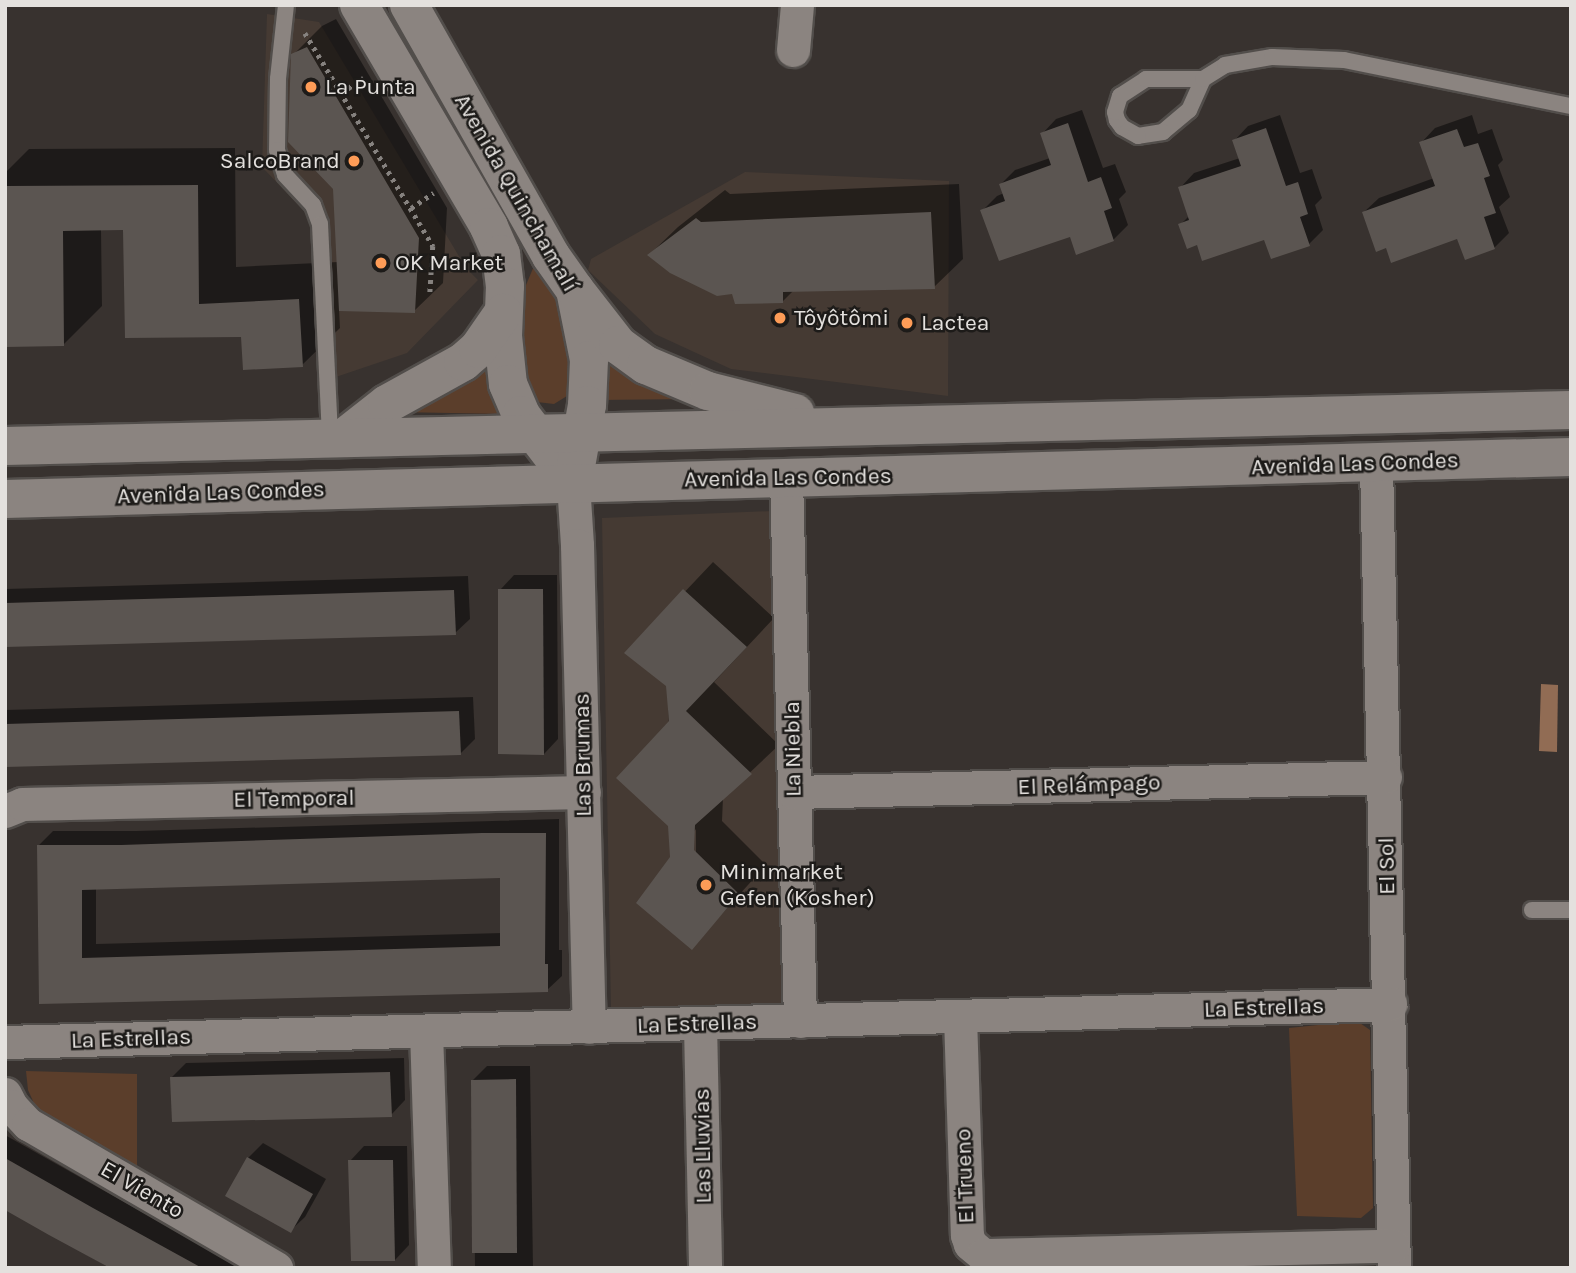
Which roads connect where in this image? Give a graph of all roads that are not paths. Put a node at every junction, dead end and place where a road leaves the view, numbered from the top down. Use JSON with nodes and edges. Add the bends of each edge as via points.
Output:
{"nodes":[{"id":1,"x":286,"y":5,"type":"edge"},
{"id":2,"x":359,"y":5,"type":"edge"},
{"id":3,"x":409,"y":5,"type":"edge"},
{"id":4,"x":797,"y":5,"type":"edge"},
{"id":5,"x":793,"y":50,"type":"dead end"},
{"id":6,"x":1203,"y":79,"type":"junction"},
{"id":7,"x":1571,"y":106,"type":"edge"},
{"id":8,"x":551,"y":256,"type":"junction"},
{"id":9,"x":575,"y":290,"type":"junction"},
{"id":10,"x":504,"y":299,"type":"junction"},
{"id":11,"x":1571,"y":410,"type":"edge"},
{"id":12,"x":844,"y":425,"type":"junction"},
{"id":13,"x":583,"y":432,"type":"junction"},
{"id":14,"x":534,"y":433,"type":"junction"},
{"id":15,"x":338,"y":437,"type":"junction"},
{"id":16,"x":5,"y":446,"type":"edge"},
{"id":17,"x":1571,"y":457,"type":"edge"},
{"id":18,"x":1376,"y":464,"type":"junction"},
{"id":19,"x":786,"y":478,"type":"junction"},
{"id":20,"x":573,"y":483,"type":"junction"},
{"id":21,"x":5,"y":499,"type":"edge"},
{"id":22,"x":1385,"y":777,"type":"junction"},
{"id":23,"x":584,"y":792,"type":"junction"},
{"id":24,"x":794,"y":792,"type":"junction"},
{"id":25,"x":5,"y":811,"type":"edge"},
{"id":26,"x":1532,"y":910,"type":"dead end"},
{"id":27,"x":1571,"y":910,"type":"edge"},
{"id":28,"x":1390,"y":1004,"type":"junction"},
{"id":29,"x":960,"y":1016,"type":"junction"},
{"id":30,"x":800,"y":1021,"type":"junction"},
{"id":31,"x":700,"y":1024,"type":"junction"},
{"id":32,"x":589,"y":1027,"type":"junction"},
{"id":33,"x":426,"y":1031,"type":"junction"},
{"id":34,"x":5,"y":1042,"type":"edge"},
{"id":35,"x":8,"y":1100,"type":"edge"},
{"id":36,"x":1394,"y":1257,"type":"edge"},
{"id":37,"x":276,"y":1268,"type":"edge"},
{"id":38,"x":434,"y":1268,"type":"edge"},
{"id":39,"x":705,"y":1268,"type":"edge"}],
"edges":[{"from":1,"to":15,"type":"lane","via":[[277,150],[285,175],[313,205],[320,224]]},
{"from":2,"to":10,"type":"main road","name":"Avenida Quinchamalí","via":[[489,227],[501,254]]},
{"from":3,"to":8,"type":"main road","name":"Avenida Quinchamalí"},
{"from":4,"to":5,"type":"street"},
{"from":6,"to":6,"type":"lane","via":[[1156,77],[1131,86],[1117,103],[1117,120],[1138,135],[1163,132],[1189,110]]},
{"from":6,"to":7,"type":"lane","via":[[1225,65],[1272,57],[1344,60]]},
{"from":8,"to":9,"type":"main road","name":"Avenida Quinchamalí"},
{"from":8,"to":10,"type":"main road","via":[[521,257],[510,269]]},
{"from":9,"to":12,"type":"main road","via":[[618,345],[656,370],[708,391]]},
{"from":9,"to":13,"type":"main road","name":"Avenida Quinchamalí","via":[[589,360]]},
{"from":10,"to":14,"type":"main road","name":"Avenida Quinchamalí","via":[[508,384]]},
{"from":10,"to":15,"type":"main road","via":[[478,349],[463,362]]},
{"from":11,"to":12,"type":"main road"},
{"from":12,"to":13,"type":"main road"},
{"from":13,"to":14,"type":"main road"},
{"from":13,"to":20,"type":"main road","name":"Avenida Quinchamalí"},
{"from":14,"to":15,"type":"main road"},
{"from":14,"to":20,"type":"main road","name":"Avenida Quinchamalí"},
{"from":15,"to":16,"type":"main road"},
{"from":17,"to":18,"type":"main road","name":"Avenida Las Condes"},
{"from":18,"to":19,"type":"main road","name":"Avenida Las Condes"},
{"from":18,"to":22,"type":"street","name":"El Sol"},
{"from":19,"to":20,"type":"main road","name":"Avenida Las Condes"},
{"from":19,"to":24,"type":"street","name":"La Niebla"},
{"from":20,"to":21,"type":"main road","name":"Avenida Las Condes"},
{"from":20,"to":23,"type":"street","name":"Las Brumas"},
{"from":22,"to":24,"type":"street","name":"El Relámpago"},
{"from":22,"to":28,"type":"street","name":"El Sol"},
{"from":23,"to":25,"type":"street","name":"El Temporal","via":[[22,804]]},
{"from":23,"to":32,"type":"street","name":"Las Brumas"},
{"from":24,"to":30,"type":"street","name":"La Niebla"},
{"from":26,"to":27,"type":"lane"},
{"from":28,"to":29,"type":"street","name":"La Estrellas"},
{"from":28,"to":36,"type":"street","name":"El Sol"},
{"from":29,"to":30,"type":"street","name":"La Estrellas"},
{"from":29,"to":36,"type":"street","name":"El Trueno","via":[[967,1235],[970,1244],[984,1255]]},
{"from":30,"to":31,"type":"street","name":"La Estrellas"},
{"from":31,"to":32,"type":"street","name":"La Estrellas"},
{"from":31,"to":39,"type":"street","name":"Las Lluvias"},
{"from":32,"to":33,"type":"street","name":"La Estrellas"},
{"from":33,"to":34,"type":"street","name":"La Estrellas"},
{"from":33,"to":38,"type":"street"},
{"from":35,"to":37,"type":"street","name":"El Viento","via":[[28,1124]]}]}
